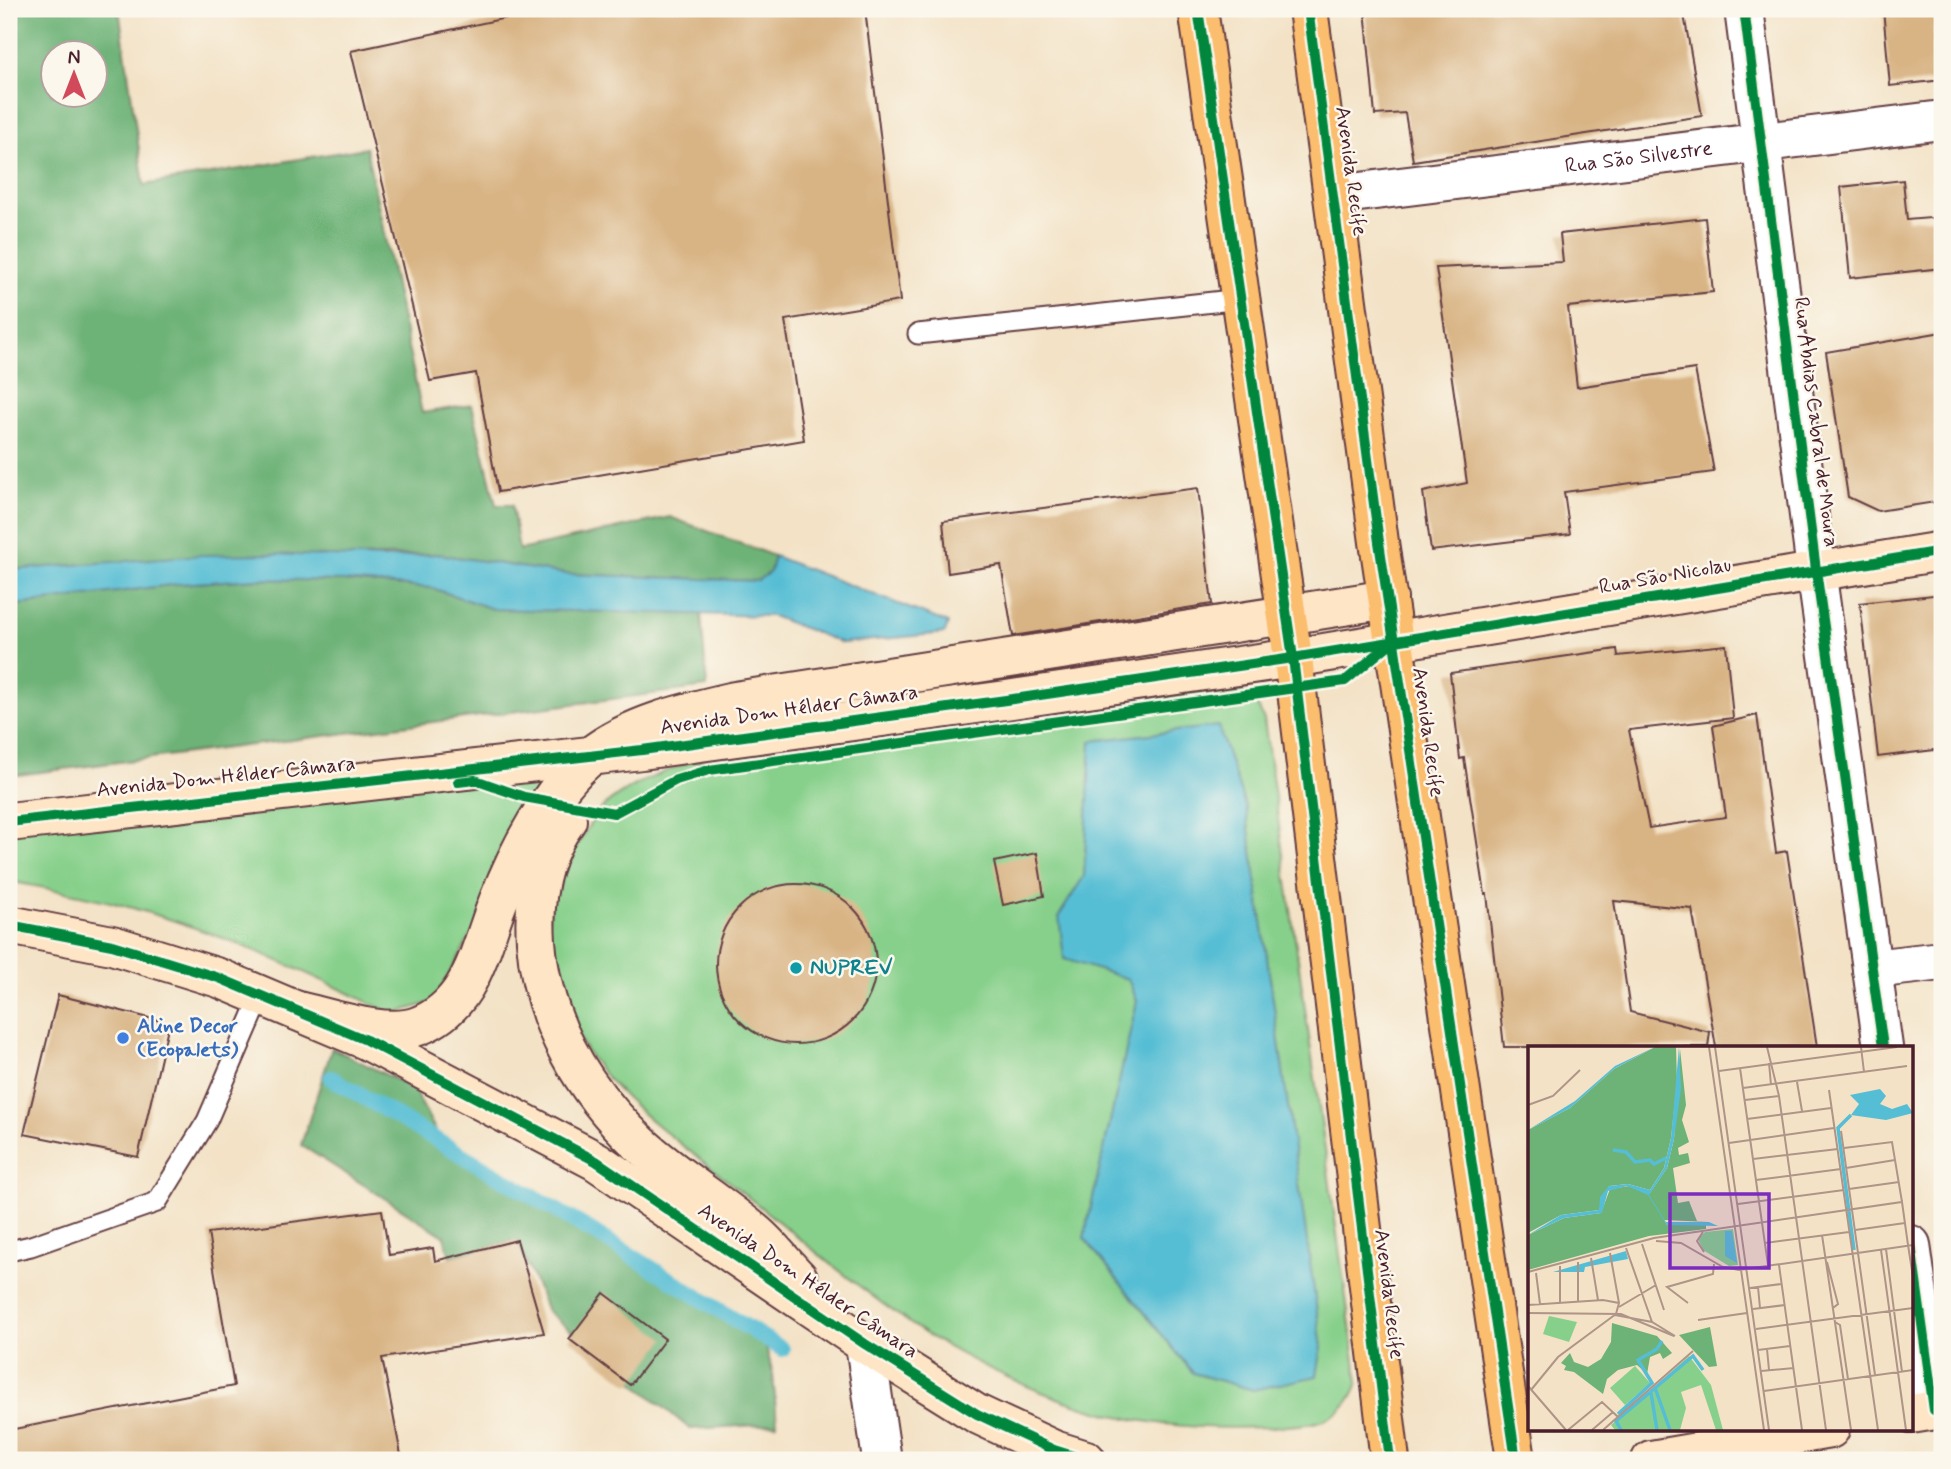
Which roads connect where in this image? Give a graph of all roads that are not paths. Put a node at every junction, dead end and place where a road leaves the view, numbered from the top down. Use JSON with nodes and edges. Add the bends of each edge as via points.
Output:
{"nodes":[{"id":1,"x":1198,"y":9,"type":"edge"},
{"id":2,"x":1308,"y":9,"type":"edge"},
{"id":3,"x":1744,"y":9,"type":"edge"},
{"id":4,"x":1942,"y":120,"type":"edge"},
{"id":5,"x":1761,"y":143,"type":"junction"},
{"id":6,"x":1335,"y":195,"type":"junction"},
{"id":7,"x":1241,"y":299,"type":"junction"},
{"id":8,"x":918,"y":334,"type":"dead end"},
{"id":9,"x":1942,"y":551,"type":"edge"},
{"id":10,"x":1816,"y":570,"type":"junction"},
{"id":11,"x":1388,"y":598,"type":"junction"},
{"id":12,"x":1286,"y":615,"type":"junction"},
{"id":13,"x":1395,"y":640,"type":"junction"},
{"id":14,"x":1293,"y":658,"type":"junction"},
{"id":15,"x":642,"y":750,"type":"junction"},
{"id":16,"x":591,"y":756,"type":"junction"},
{"id":17,"x":9,"y":822,"type":"edge"},
{"id":18,"x":9,"y":925,"type":"edge"},
{"id":19,"x":1942,"y":961,"type":"edge"},
{"id":20,"x":1872,"y":969,"type":"junction"},
{"id":21,"x":261,"y":996,"type":"junction"},
{"id":22,"x":298,"y":1011,"type":"junction"},
{"id":23,"x":1883,"y":1046,"type":"edge"},
{"id":24,"x":9,"y":1251,"type":"edge"},
{"id":25,"x":1912,"y":1254,"type":"edge"},
{"id":26,"x":864,"y":1344,"type":"junction"},
{"id":27,"x":1929,"y":1411,"type":"edge"},
{"id":28,"x":1824,"y":1430,"type":"edge"},
{"id":29,"x":882,"y":1460,"type":"edge"},
{"id":30,"x":1086,"y":1460,"type":"edge"},
{"id":31,"x":1390,"y":1460,"type":"edge"},
{"id":32,"x":1516,"y":1460,"type":"edge"},
{"id":33,"x":1651,"y":1460,"type":"edge"}],
"edges":[{"from":1,"to":7,"type":"main road","name":"Avenida Recife"},
{"from":2,"to":6,"type":"main road","name":"Avenida Recife"},
{"from":3,"to":5,"type":"street","name":"Rua Abdias Cabral de Moura"},
{"from":4,"to":5,"type":"street","name":"Rua São Silvestre"},
{"from":5,"to":6,"type":"street","name":"Rua São Silvestre"},
{"from":5,"to":10,"type":"street","name":"Rua Abdias Cabral de Moura"},
{"from":6,"to":11,"type":"main road","name":"Avenida Recife"},
{"from":7,"to":8,"type":"lane"},
{"from":7,"to":12,"type":"main road","name":"Avenida Recife"},
{"from":9,"to":10,"type":"main road","name":"Rua São Nicolau"},
{"from":10,"to":13,"type":"main road","name":"Rua São Nicolau"},
{"from":10,"to":20,"type":"street","name":"Rua Abdias Cabral de Moura"},
{"from":11,"to":12,"type":"main road","name":"Avenida Dom Hélder Câmara"},
{"from":11,"to":13,"type":"main road","name":"Avenida Recife"},
{"from":12,"to":14,"type":"main road","name":"Avenida Recife"},
{"from":12,"to":16,"type":"main road","name":"Avenida Dom Hélder Câmara","via":[[736,701],[632,732]]},
{"from":13,"to":14,"type":"main road","name":"Avenida Dom Hélder Câmara"},
{"from":13,"to":32,"type":"main road","name":"Avenida Recife"},
{"from":14,"to":15,"type":"main road","name":"Avenida Dom Hélder Câmara"},
{"from":14,"to":31,"type":"main road","name":"Avenida Recife"},
{"from":15,"to":16,"type":"main road","name":"Avenida Dom Hélder Câmara"},
{"from":15,"to":26,"type":"main road","via":[[611,771],[576,807],[544,863],[536,903],[538,969],[549,1010],[571,1062],[605,1106],[641,1144],[756,1233]]},
{"from":16,"to":17,"type":"main road","name":"Avenida Dom Hélder Câmara"},
{"from":16,"to":22,"type":"main road","name":"Avenida Dom Hélder Câmara","via":[[539,819],[513,867],[460,997],[441,1015],[415,1028],[381,1029]]},
{"from":18,"to":21,"type":"main road","name":"Avenida Dom Hélder Câmara","via":[[112,945]]},
{"from":19,"to":20,"type":"street"},
{"from":20,"to":23,"type":"street","name":"Rua Abdias Cabral de Moura"},
{"from":21,"to":22,"type":"main road","name":"Avenida Dom Hélder Câmara"},
{"from":21,"to":24,"type":"lane","via":[[206,1121],[157,1202]]},
{"from":22,"to":26,"type":"main road","name":"Avenida Dom Hélder Câmara","via":[[366,1040],[596,1161]]},
{"from":25,"to":27,"type":"street"},
{"from":26,"to":29,"type":"street"},
{"from":26,"to":30,"type":"main road","name":"Avenida Dom Hélder Câmara","via":[[977,1414]]},
{"from":28,"to":33,"type":"main road"}]}
